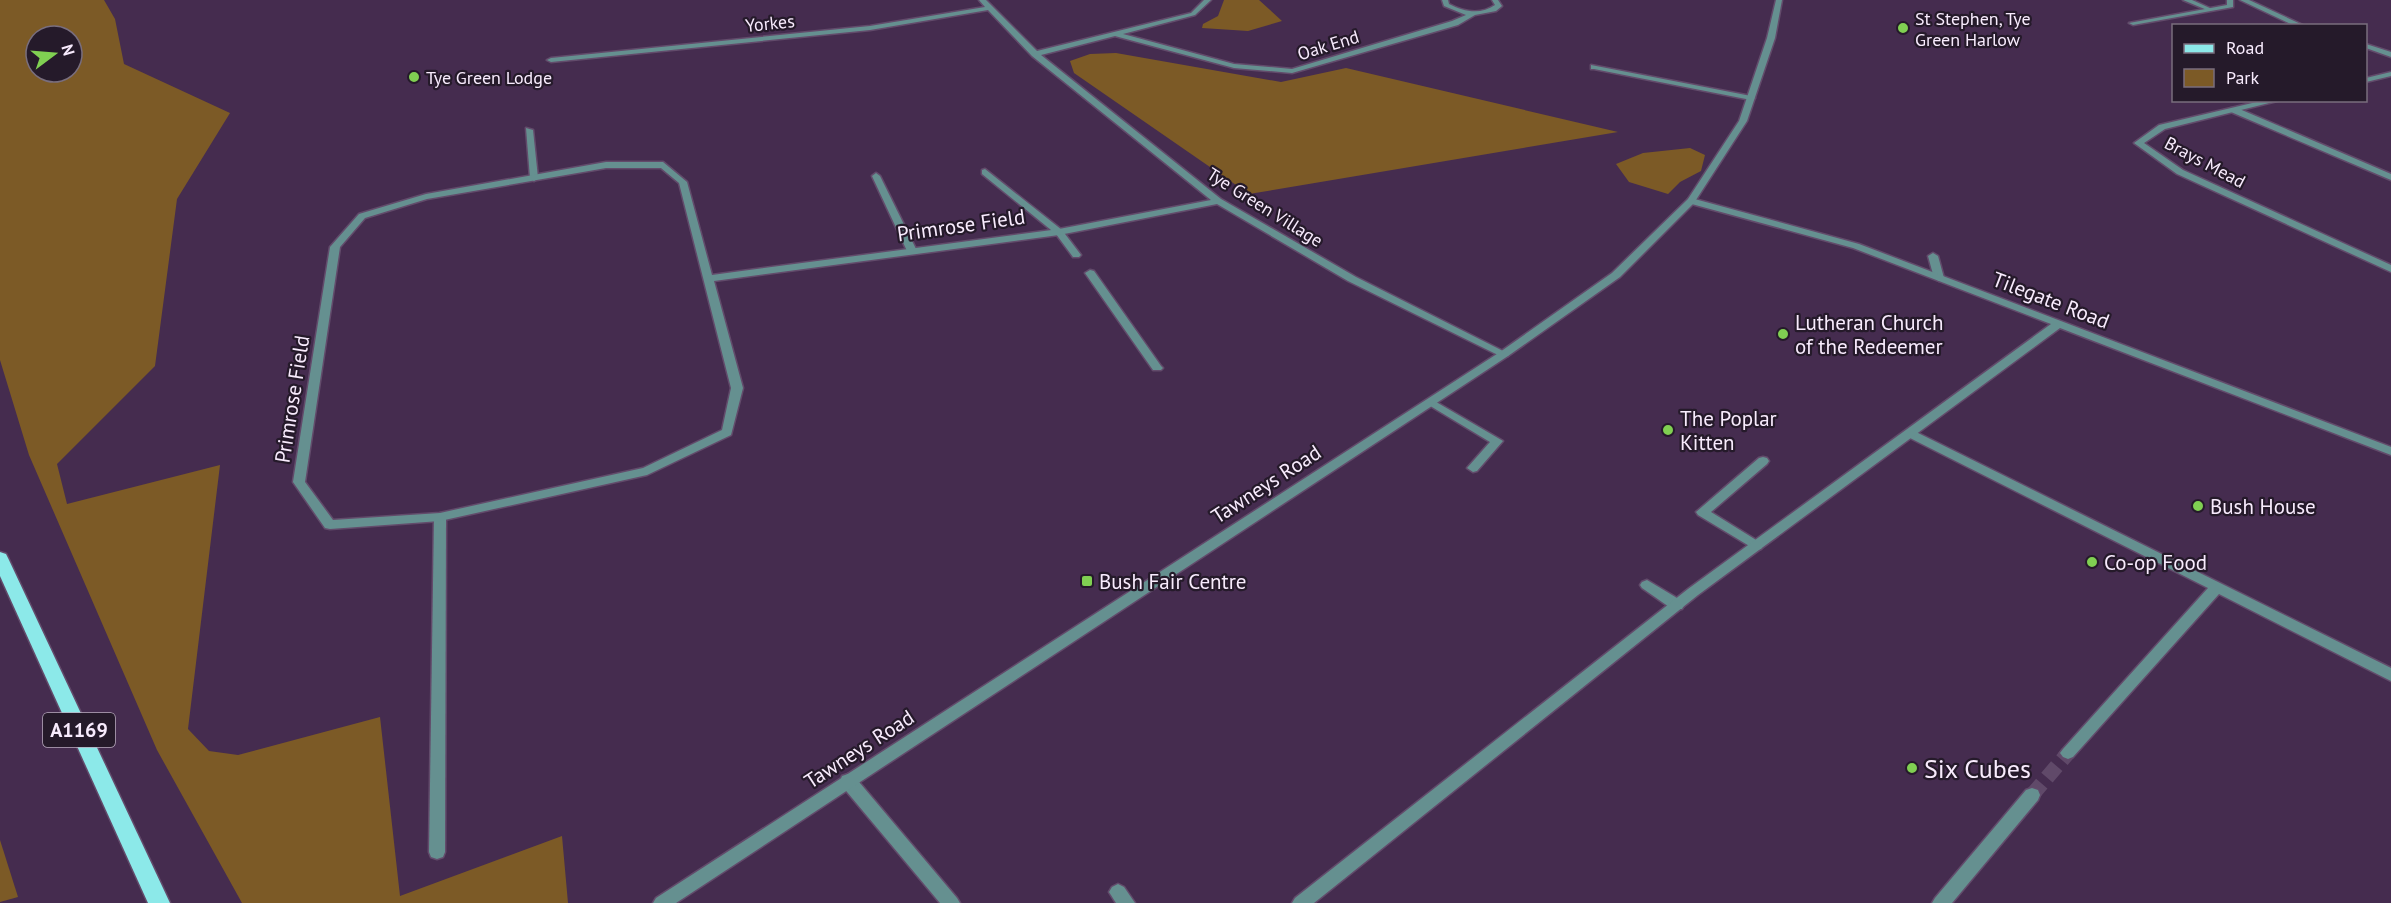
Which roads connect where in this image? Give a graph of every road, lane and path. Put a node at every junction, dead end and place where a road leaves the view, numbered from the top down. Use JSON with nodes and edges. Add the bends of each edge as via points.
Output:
{"nodes":[{"id":1,"x":982,"y":0,"type":"edge"},
{"id":2,"x":1208,"y":0,"type":"edge"},
{"id":3,"x":1445,"y":0,"type":"edge"},
{"id":4,"x":1495,"y":0,"type":"edge"},
{"id":5,"x":1779,"y":0,"type":"edge"},
{"id":6,"x":2186,"y":0,"type":"edge"},
{"id":7,"x":2230,"y":0,"type":"edge"},
{"id":8,"x":2243,"y":0,"type":"edge"},
{"id":9,"x":990,"y":8,"type":"junction"},
{"id":10,"x":2209,"y":9,"type":"junction"},
{"id":11,"x":1474,"y":13,"type":"junction"},
{"id":12,"x":2133,"y":23,"type":"dead end"},
{"id":13,"x":2296,"y":24,"type":"edge"},
{"id":14,"x":1118,"y":35,"type":"junction"},
{"id":15,"x":2367,"y":46,"type":"edge"},
{"id":16,"x":1035,"y":54,"type":"junction"},
{"id":17,"x":2391,"y":55,"type":"edge"},
{"id":18,"x":551,"y":60,"type":"dead end"},
{"id":19,"x":1594,"y":67,"type":"dead end"},
{"id":20,"x":2391,"y":74,"type":"edge"},
{"id":21,"x":2367,"y":80,"type":"edge"},
{"id":22,"x":1751,"y":98,"type":"junction"},
{"id":23,"x":2268,"y":102,"type":"edge"},
{"id":24,"x":2234,"y":110,"type":"junction"},
{"id":25,"x":529,"y":130,"type":"dead end"},
{"id":26,"x":985,"y":172,"type":"dead end"},
{"id":27,"x":876,"y":176,"type":"dead end"},
{"id":28,"x":2391,"y":177,"type":"edge"},
{"id":29,"x":534,"y":178,"type":"junction"},
{"id":30,"x":1218,"y":201,"type":"junction"},
{"id":31,"x":1691,"y":201,"type":"junction"},
{"id":32,"x":1059,"y":232,"type":"junction"},
{"id":33,"x":912,"y":251,"type":"junction"},
{"id":34,"x":1076,"y":255,"type":"dead end"},
{"id":35,"x":1933,"y":256,"type":"dead end"},
{"id":36,"x":2391,"y":269,"type":"edge"},
{"id":37,"x":1090,"y":273,"type":"dead end"},
{"id":38,"x":1939,"y":278,"type":"junction"},
{"id":39,"x":708,"y":279,"type":"junction"},
{"id":40,"x":2058,"y":324,"type":"junction"},
{"id":41,"x":1504,"y":354,"type":"junction"},
{"id":42,"x":1157,"y":368,"type":"dead end"},
{"id":43,"x":1431,"y":402,"type":"junction"},
{"id":44,"x":1910,"y":433,"type":"junction"},
{"id":45,"x":2391,"y":451,"type":"edge"},
{"id":46,"x":1763,"y":461,"type":"dead end"},
{"id":47,"x":1473,"y":468,"type":"dead end"},
{"id":48,"x":440,"y":517,"type":"junction"},
{"id":49,"x":1756,"y":546,"type":"junction"},
{"id":50,"x":0,"y":558,"type":"edge"},
{"id":51,"x":1647,"y":585,"type":"dead end"},
{"id":52,"x":2217,"y":587,"type":"junction"},
{"id":53,"x":1677,"y":605,"type":"junction"},
{"id":54,"x":2391,"y":675,"type":"edge"},
{"id":55,"x":2068,"y":753,"type":"tunnel mouth"},
{"id":56,"x":848,"y":781,"type":"junction"},
{"id":57,"x":2032,"y":795,"type":"tunnel mouth"},
{"id":58,"x":437,"y":852,"type":"dead end"},
{"id":59,"x":159,"y":903,"type":"edge"},
{"id":60,"x":662,"y":903,"type":"edge"},
{"id":61,"x":951,"y":903,"type":"edge"},
{"id":62,"x":1302,"y":903,"type":"edge"},
{"id":63,"x":1941,"y":903,"type":"edge"}],
"edges":[{"from":1,"to":9,"type":"street","name":"Tye Green Village"},
{"from":2,"to":14,"type":"street","via":[[1193,14]]},
{"from":3,"to":11,"type":"street","via":[[1450,8]]},
{"from":4,"to":11,"type":"street","name":"Oak End","via":[[1496,9]]},
{"from":5,"to":22,"type":"street","name":"Tawneys Road"},
{"from":6,"to":10,"type":"street"},
{"from":7,"to":10,"type":"street","via":[[2231,6]]},
{"from":8,"to":13,"type":"street"},
{"from":9,"to":16,"type":"street","name":"Tye Green Village"},
{"from":9,"to":18,"type":"street","name":"Yorkes","via":[[870,28]]},
{"from":10,"to":12,"type":"street"},
{"from":11,"to":14,"type":"street","name":"Oak End","via":[[1292,71],[1234,66]]},
{"from":14,"to":16,"type":"street"},
{"from":15,"to":17,"type":"street"},
{"from":16,"to":30,"type":"street","name":"Tye Green Village"},
{"from":19,"to":22,"type":"street"},
{"from":20,"to":21,"type":"street"},
{"from":22,"to":31,"type":"street","name":"Tawneys Road","via":[[1743,121]]},
{"from":23,"to":24,"type":"street","name":"Brays Mead"},
{"from":24,"to":28,"type":"street"},
{"from":24,"to":36,"type":"street","name":"Brays Mead","via":[[2162,127],[2138,143],[2180,172]]},
{"from":25,"to":29,"type":"street"},
{"from":26,"to":32,"type":"street"},
{"from":27,"to":33,"type":"street"},
{"from":29,"to":39,"type":"street","name":"Primrose Field","via":[[606,165],[663,165],[683,182]]},
{"from":29,"to":48,"type":"street","name":"Primrose Field","via":[[426,197],[362,216],[335,247],[298,482],[330,525]]},
{"from":30,"to":32,"type":"street","name":"Primrose Field"},
{"from":30,"to":41,"type":"street","name":"Tye Green Village","via":[[1352,279]]},
{"from":31,"to":38,"type":"street","name":"Tilegate Road","via":[[1856,246]]},
{"from":31,"to":41,"type":"street","name":"Tawneys Road","via":[[1616,275]]},
{"from":32,"to":33,"type":"street","name":"Primrose Field"},
{"from":32,"to":34,"type":"street"},
{"from":33,"to":39,"type":"street","name":"Primrose Field"},
{"from":35,"to":38,"type":"street"},
{"from":37,"to":42,"type":"street"},
{"from":38,"to":40,"type":"street","name":"Tilegate Road"},
{"from":39,"to":48,"type":"street","name":"Primrose Field","via":[[738,388],[727,432],[647,471]]},
{"from":40,"to":44,"type":"street"},
{"from":40,"to":45,"type":"street","name":"Tilegate Road"},
{"from":41,"to":43,"type":"street","name":"Tawneys Road"},
{"from":43,"to":47,"type":"street","via":[[1497,441]]},
{"from":43,"to":56,"type":"street","name":"Tawneys Road"},
{"from":44,"to":49,"type":"street"},
{"from":44,"to":52,"type":"street"},
{"from":46,"to":49,"type":"street","via":[[1702,512]]},
{"from":48,"to":58,"type":"street"},
{"from":49,"to":53,"type":"street"},
{"from":50,"to":59,"type":"main road","number":"A1169"},
{"from":51,"to":53,"type":"street"},
{"from":52,"to":54,"type":"street"},
{"from":52,"to":55,"type":"street"},
{"from":53,"to":62,"type":"street"},
{"from":56,"to":60,"type":"street","name":"Tawneys Road"},
{"from":56,"to":61,"type":"street"},
{"from":57,"to":63,"type":"street"}]}
